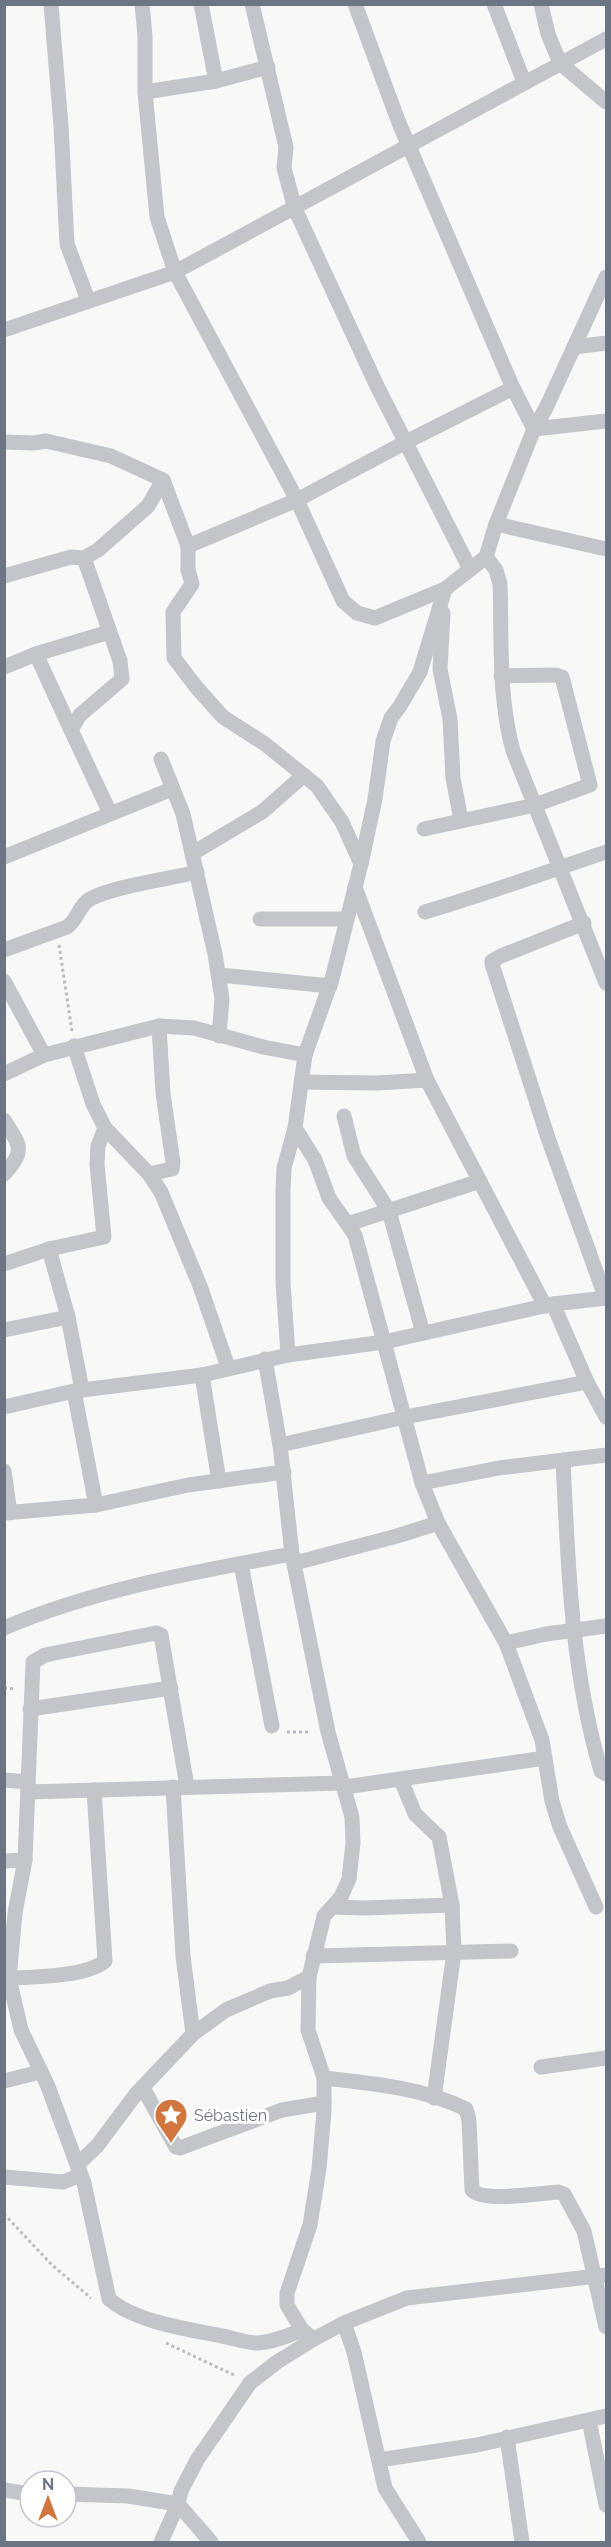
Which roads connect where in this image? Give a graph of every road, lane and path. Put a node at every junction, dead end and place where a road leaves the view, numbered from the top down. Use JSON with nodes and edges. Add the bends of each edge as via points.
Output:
{"nodes":[{"id":1,"x":51,"y":4,"type":"edge"},
{"id":2,"x":142,"y":4,"type":"edge"},
{"id":3,"x":201,"y":4,"type":"edge"},
{"id":4,"x":252,"y":4,"type":"edge"},
{"id":5,"x":355,"y":4,"type":"edge"},
{"id":6,"x":494,"y":4,"type":"edge"},
{"id":7,"x":541,"y":4,"type":"edge"},
{"id":8,"x":606,"y":39,"type":"edge"},
{"id":9,"x":560,"y":63,"type":"junction"},
{"id":10,"x":268,"y":67,"type":"junction"},
{"id":11,"x":216,"y":81,"type":"junction"},
{"id":12,"x":524,"y":82,"type":"junction"},
{"id":13,"x":144,"y":92,"type":"junction"},
{"id":14,"x":606,"y":102,"type":"edge"},
{"id":15,"x":409,"y":145,"type":"junction"},
{"id":16,"x":295,"y":209,"type":"junction"},
{"id":17,"x":175,"y":272,"type":"junction"},
{"id":18,"x":606,"y":277,"type":"edge"},
{"id":19,"x":88,"y":300,"type":"junction"},
{"id":20,"x":4,"y":330,"type":"edge"},
{"id":21,"x":606,"y":343,"type":"edge"},
{"id":22,"x":574,"y":347,"type":"junction"},
{"id":23,"x":513,"y":388,"type":"junction"},
{"id":24,"x":606,"y":422,"type":"edge"},
{"id":25,"x":534,"y":429,"type":"junction"},
{"id":26,"x":4,"y":442,"type":"edge"},
{"id":27,"x":406,"y":442,"type":"junction"},
{"id":28,"x":164,"y":480,"type":"junction"},
{"id":29,"x":297,"y":500,"type":"junction"},
{"id":30,"x":496,"y":524,"type":"junction"},
{"id":31,"x":188,"y":546,"type":"junction"},
{"id":32,"x":606,"y":549,"type":"edge"},
{"id":33,"x":486,"y":556,"type":"junction"},
{"id":34,"x":84,"y":558,"type":"junction"},
{"id":35,"x":470,"y":569,"type":"junction"},
{"id":36,"x":4,"y":576,"type":"edge"},
{"id":37,"x":445,"y":589,"type":"junction"},
{"id":38,"x":109,"y":632,"type":"junction"},
{"id":39,"x":36,"y":654,"type":"junction"},
{"id":40,"x":4,"y":667,"type":"edge"},
{"id":41,"x":501,"y":676,"type":"junction"},
{"id":42,"x":71,"y":730,"type":"junction"},
{"id":43,"x":161,"y":759,"type":"dead end"},
{"id":44,"x":304,"y":775,"type":"junction"},
{"id":45,"x":172,"y":789,"type":"junction"},
{"id":46,"x":535,"y":805,"type":"junction"},
{"id":47,"x":110,"y":813,"type":"junction"},
{"id":48,"x":460,"y":820,"type":"junction"},
{"id":49,"x":424,"y":829,"type":"dead end"},
{"id":50,"x":606,"y":852,"type":"edge"},
{"id":51,"x":193,"y":853,"type":"junction"},
{"id":52,"x":4,"y":857,"type":"edge"},
{"id":53,"x":361,"y":864,"type":"junction"},
{"id":54,"x":561,"y":866,"type":"junction"},
{"id":55,"x":197,"y":872,"type":"junction"},
{"id":56,"x":355,"y":887,"type":"junction"},
{"id":57,"x":425,"y":912,"type":"dead end"},
{"id":58,"x":260,"y":919,"type":"dead end"},
{"id":59,"x":347,"y":919,"type":"junction"},
{"id":60,"x":584,"y":923,"type":"junction"},
{"id":61,"x":57,"y":932,"type":"junction"},
{"id":62,"x":600,"y":947,"type":"edge"},
{"id":63,"x":4,"y":950,"type":"edge"},
{"id":64,"x":220,"y":975,"type":"junction"},
{"id":65,"x":4,"y":981,"type":"edge"},
{"id":66,"x":606,"y":983,"type":"edge"},
{"id":67,"x":330,"y":986,"type":"junction"},
{"id":68,"x":159,"y":1026,"type":"junction"},
{"id":69,"x":219,"y":1036,"type":"junction"},
{"id":70,"x":74,"y":1046,"type":"junction"},
{"id":71,"x":44,"y":1055,"type":"junction"},
{"id":72,"x":305,"y":1055,"type":"junction"},
{"id":73,"x":4,"y":1074,"type":"edge"},
{"id":74,"x":427,"y":1080,"type":"junction"},
{"id":75,"x":302,"y":1082,"type":"junction"},
{"id":76,"x":345,"y":1116,"type":"dead end"},
{"id":77,"x":4,"y":1120,"type":"edge"},
{"id":78,"x":105,"y":1128,"type":"junction"},
{"id":79,"x":295,"y":1128,"type":"junction"},
{"id":80,"x":4,"y":1174,"type":"edge"},
{"id":81,"x":149,"y":1174,"type":"junction"},
{"id":82,"x":480,"y":1181,"type":"junction"},
{"id":83,"x":389,"y":1211,"type":"junction"},
{"id":84,"x":348,"y":1224,"type":"junction"},
{"id":85,"x":49,"y":1249,"type":"junction"},
{"id":86,"x":4,"y":1264,"type":"edge"},
{"id":87,"x":606,"y":1298,"type":"edge"},
{"id":88,"x":549,"y":1305,"type":"junction"},
{"id":89,"x":68,"y":1317,"type":"junction"},
{"id":90,"x":4,"y":1330,"type":"edge"},
{"id":91,"x":423,"y":1333,"type":"junction"},
{"id":92,"x":384,"y":1342,"type":"junction"},
{"id":93,"x":288,"y":1355,"type":"junction"},
{"id":94,"x":265,"y":1359,"type":"junction"},
{"id":95,"x":228,"y":1367,"type":"junction"},
{"id":96,"x":202,"y":1375,"type":"junction"},
{"id":97,"x":587,"y":1382,"type":"junction"},
{"id":98,"x":78,"y":1390,"type":"junction"},
{"id":99,"x":4,"y":1407,"type":"edge"},
{"id":100,"x":405,"y":1417,"type":"junction"},
{"id":101,"x":606,"y":1417,"type":"edge"},
{"id":102,"x":280,"y":1445,"type":"junction"},
{"id":103,"x":606,"y":1455,"type":"edge"},
{"id":104,"x":563,"y":1460,"type":"junction"},
{"id":105,"x":4,"y":1471,"type":"edge"},
{"id":106,"x":284,"y":1472,"type":"junction"},
{"id":107,"x":219,"y":1481,"type":"junction"},
{"id":108,"x":422,"y":1483,"type":"junction"},
{"id":109,"x":96,"y":1505,"type":"junction"},
{"id":110,"x":7,"y":1513,"type":"edge"},
{"id":111,"x":438,"y":1522,"type":"junction"},
{"id":112,"x":294,"y":1558,"type":"junction"},
{"id":113,"x":241,"y":1563,"type":"junction"},
{"id":114,"x":606,"y":1626,"type":"edge"},
{"id":115,"x":4,"y":1628,"type":"edge"},
{"id":116,"x":574,"y":1630,"type":"junction"},
{"id":117,"x":506,"y":1643,"type":"junction"},
{"id":118,"x":171,"y":1688,"type":"junction"},
{"id":119,"x":30,"y":1709,"type":"junction"},
{"id":120,"x":272,"y":1726,"type":"joint"},
{"id":121,"x":328,"y":1732,"type":"junction"},
{"id":122,"x":545,"y":1758,"type":"junction"},
{"id":123,"x":606,"y":1774,"type":"edge"},
{"id":124,"x":4,"y":1780,"type":"edge"},
{"id":125,"x":401,"y":1780,"type":"junction"},
{"id":126,"x":344,"y":1785,"type":"junction"},
{"id":127,"x":28,"y":1787,"type":"junction"},
{"id":128,"x":180,"y":1787,"type":"junction"},
{"id":129,"x":94,"y":1790,"type":"junction"},
{"id":130,"x":25,"y":1860,"type":"junction"},
{"id":131,"x":4,"y":1861,"type":"edge"},
{"id":132,"x":452,"y":1905,"type":"junction"},
{"id":133,"x":333,"y":1906,"type":"junction"},
{"id":134,"x":596,"y":1907,"type":"dead end"},
{"id":135,"x":511,"y":1951,"type":"dead end"},
{"id":136,"x":454,"y":1952,"type":"junction"},
{"id":137,"x":313,"y":1956,"type":"junction"},
{"id":138,"x":7,"y":1969,"type":"edge"},
{"id":139,"x":309,"y":1977,"type":"junction"},
{"id":140,"x":11,"y":2014,"type":"edge"},
{"id":141,"x":193,"y":2034,"type":"junction"},
{"id":142,"x":606,"y":2058,"type":"edge"},
{"id":143,"x":541,"y":2067,"type":"dead end"},
{"id":144,"x":40,"y":2072,"type":"junction"},
{"id":145,"x":324,"y":2078,"type":"junction"},
{"id":146,"x":4,"y":2081,"type":"edge"},
{"id":147,"x":143,"y":2088,"type":"junction"},
{"id":148,"x":434,"y":2098,"type":"junction"},
{"id":149,"x":324,"y":2103,"type":"junction"},
{"id":150,"x":79,"y":2170,"type":"junction"},
{"id":151,"x":4,"y":2177,"type":"edge"},
{"id":152,"x":601,"y":2276,"type":"edge"},
{"id":153,"x":344,"y":2323,"type":"junction"},
{"id":154,"x":606,"y":2327,"type":"edge"},
{"id":155,"x":308,"y":2334,"type":"junction"},
{"id":156,"x":606,"y":2416,"type":"edge"},
{"id":157,"x":589,"y":2420,"type":"junction"},
{"id":158,"x":507,"y":2437,"type":"junction"},
{"id":159,"x":379,"y":2460,"type":"junction"},
{"id":160,"x":78,"y":2494,"type":"edge"},
{"id":161,"x":178,"y":2504,"type":"junction"},
{"id":162,"x":606,"y":2505,"type":"edge"},
{"id":163,"x":161,"y":2542,"type":"edge"},
{"id":164,"x":211,"y":2542,"type":"edge"},
{"id":165,"x":419,"y":2542,"type":"edge"},
{"id":166,"x":522,"y":2542,"type":"edge"}],
"edges":[{"from":1,"to":19,"type":"street","via":[[67,244]]},
{"from":2,"to":13,"type":"street"},
{"from":3,"to":11,"type":"street"},
{"from":4,"to":10,"type":"street"},
{"from":5,"to":15,"type":"street"},
{"from":6,"to":12,"type":"street"},
{"from":7,"to":9,"type":"street"},
{"from":8,"to":9,"type":"street"},
{"from":9,"to":12,"type":"street"},
{"from":9,"to":14,"type":"street"},
{"from":10,"to":11,"type":"street"},
{"from":10,"to":16,"type":"street","via":[[286,147],[284,168]]},
{"from":11,"to":13,"type":"street"},
{"from":12,"to":15,"type":"street"},
{"from":13,"to":17,"type":"street","via":[[157,217]]},
{"from":15,"to":16,"type":"street"},
{"from":15,"to":23,"type":"street"},
{"from":16,"to":17,"type":"street"},
{"from":16,"to":27,"type":"street"},
{"from":17,"to":19,"type":"street"},
{"from":17,"to":29,"type":"street"},
{"from":18,"to":22,"type":"street"},
{"from":19,"to":20,"type":"street"},
{"from":21,"to":22,"type":"street"},
{"from":22,"to":25,"type":"street"},
{"from":23,"to":25,"type":"street"},
{"from":23,"to":27,"type":"street"},
{"from":24,"to":25,"type":"street"},
{"from":25,"to":30,"type":"street"},
{"from":26,"to":28,"type":"street","via":[[46,441],[111,456]]},
{"from":27,"to":29,"type":"street"},
{"from":27,"to":35,"type":"street"},
{"from":28,"to":31,"type":"street"},
{"from":28,"to":34,"type":"street","via":[[148,506]]},
{"from":29,"to":31,"type":"street"},
{"from":29,"to":37,"type":"street","via":[[343,601],[357,614],[375,618]]},
{"from":30,"to":32,"type":"street"},
{"from":30,"to":33,"type":"street"},
{"from":31,"to":44,"type":"street","via":[[192,584],[173,612],[174,658],[223,717]]},
{"from":33,"to":35,"type":"street"},
{"from":33,"to":41,"type":"street","via":[[500,584]]},
{"from":34,"to":36,"type":"street","via":[[71,556]]},
{"from":34,"to":38,"type":"street"},
{"from":35,"to":37,"type":"street"},
{"from":37,"to":48,"type":"street","via":[[440,669],[450,719]]},
{"from":37,"to":53,"type":"street","via":[[420,672],[389,722],[383,741]]},
{"from":38,"to":39,"type":"street"},
{"from":38,"to":42,"type":"street","via":[[122,679],[80,715]]},
{"from":39,"to":40,"type":"street"},
{"from":39,"to":42,"type":"street"},
{"from":41,"to":46,"type":"street","via":[[507,729]]},
{"from":41,"to":46,"type":"street","via":[[562,677],[589,779],[588,786]]},
{"from":42,"to":47,"type":"street"},
{"from":43,"to":45,"type":"street"},
{"from":44,"to":51,"type":"street","via":[[262,812]]},
{"from":44,"to":53,"type":"street","via":[[317,786],[342,822]]},
{"from":45,"to":47,"type":"street"},
{"from":45,"to":51,"type":"street"},
{"from":46,"to":48,"type":"street"},
{"from":46,"to":54,"type":"street"},
{"from":47,"to":52,"type":"street"},
{"from":48,"to":49,"type":"street"},
{"from":50,"to":54,"type":"street"},
{"from":51,"to":55,"type":"street"},
{"from":53,"to":56,"type":"street"},
{"from":54,"to":57,"type":"street"},
{"from":54,"to":60,"type":"street"},
{"from":55,"to":61,"type":"street","via":[[101,894],[82,904],[71,925]]},
{"from":55,"to":64,"type":"street"},
{"from":56,"to":59,"type":"street"},
{"from":56,"to":74,"type":"street"},
{"from":58,"to":59,"type":"street"},
{"from":59,"to":67,"type":"street"},
{"from":60,"to":62,"type":"street"},
{"from":60,"to":87,"type":"street","via":[[501,956],[492,964],[548,1138]]},
{"from":61,"to":63,"type":"street"},
{"from":61,"to":70,"type":"path"},
{"from":62,"to":66,"type":"street"},
{"from":64,"to":67,"type":"street"},
{"from":64,"to":69,"type":"street"},
{"from":65,"to":71,"type":"street"},
{"from":67,"to":72,"type":"street"},
{"from":68,"to":69,"type":"street","via":[[194,1028]]},
{"from":68,"to":70,"type":"street"},
{"from":68,"to":81,"type":"street","via":[[173,1163],[172,1169]]},
{"from":69,"to":72,"type":"street"},
{"from":70,"to":71,"type":"street"},
{"from":70,"to":78,"type":"street"},
{"from":71,"to":73,"type":"street"},
{"from":72,"to":75,"type":"street"},
{"from":74,"to":75,"type":"street"},
{"from":74,"to":82,"type":"street"},
{"from":75,"to":79,"type":"street"},
{"from":76,"to":83,"type":"street","via":[[354,1156]]},
{"from":77,"to":80,"type":"street","via":[[20,1148],[16,1161]]},
{"from":78,"to":81,"type":"street"},
{"from":78,"to":85,"type":"street","via":[[97,1164],[105,1236]]},
{"from":79,"to":84,"type":"street","via":[[315,1160],[329,1198]]},
{"from":79,"to":93,"type":"street","via":[[284,1168],[283,1190]]},
{"from":81,"to":95,"type":"street","via":[[166,1202]]},
{"from":82,"to":83,"type":"street"},
{"from":82,"to":88,"type":"street"},
{"from":83,"to":84,"type":"street"},
{"from":83,"to":91,"type":"street"},
{"from":84,"to":92,"type":"street","via":[[362,1256]]},
{"from":85,"to":86,"type":"street"},
{"from":85,"to":89,"type":"street"},
{"from":87,"to":88,"type":"street"},
{"from":88,"to":91,"type":"street"},
{"from":88,"to":97,"type":"street"},
{"from":89,"to":90,"type":"street"},
{"from":89,"to":98,"type":"street"},
{"from":91,"to":92,"type":"street"},
{"from":92,"to":93,"type":"street"},
{"from":92,"to":100,"type":"street"},
{"from":93,"to":94,"type":"street"},
{"from":94,"to":95,"type":"street"},
{"from":94,"to":102,"type":"street"},
{"from":95,"to":96,"type":"street"},
{"from":96,"to":98,"type":"street"},
{"from":96,"to":107,"type":"street"},
{"from":97,"to":100,"type":"street"},
{"from":97,"to":101,"type":"street"},
{"from":98,"to":99,"type":"street"},
{"from":98,"to":109,"type":"street"},
{"from":100,"to":102,"type":"street"},
{"from":100,"to":108,"type":"street"},
{"from":102,"to":106,"type":"street"},
{"from":103,"to":104,"type":"street"},
{"from":104,"to":108,"type":"street"},
{"from":104,"to":116,"type":"street"},
{"from":105,"to":110,"type":"street"},
{"from":106,"to":107,"type":"street"},
{"from":106,"to":112,"type":"street"},
{"from":107,"to":109,"type":"street"},
{"from":108,"to":111,"type":"street"},
{"from":109,"to":110,"type":"street"},
{"from":111,"to":112,"type":"street","via":[[396,1536]]},
{"from":111,"to":117,"type":"street"},
{"from":112,"to":113,"type":"street"},
{"from":112,"to":121,"type":"street"},
{"from":113,"to":115,"type":"street","via":[[117,1590]]},
{"from":113,"to":120,"type":"street"},
{"from":114,"to":116,"type":"street"},
{"from":116,"to":117,"type":"street"},
{"from":116,"to":123,"type":"street","via":[[586,1716],[601,1771]]},
{"from":117,"to":122,"type":"street"},
{"from":118,"to":119,"type":"street"},
{"from":118,"to":119,"type":"street","via":[[161,1635],[156,1633],[39,1658],[32,1666]]},
{"from":118,"to":128,"type":"street"},
{"from":119,"to":127,"type":"street"},
{"from":120,"to":121,"type":"path","via":[[282,1731]]},
{"from":121,"to":126,"type":"street"},
{"from":122,"to":125,"type":"street"},
{"from":122,"to":134,"type":"street","via":[[560,1827]]},
{"from":124,"to":127,"type":"street"},
{"from":125,"to":126,"type":"street"},
{"from":125,"to":132,"type":"street","via":[[415,1814],[439,1837]]},
{"from":126,"to":128,"type":"street"},
{"from":126,"to":133,"type":"street","via":[[352,1817],[352,1866],[342,1897]]},
{"from":127,"to":129,"type":"street"},
{"from":127,"to":130,"type":"street"},
{"from":128,"to":129,"type":"street"},
{"from":128,"to":141,"type":"street","via":[[183,1956]]},
{"from":129,"to":138,"type":"street","via":[[105,1961],[68,1973]]},
{"from":130,"to":131,"type":"street"},
{"from":130,"to":138,"type":"street"},
{"from":132,"to":133,"type":"street"},
{"from":132,"to":136,"type":"street"},
{"from":133,"to":137,"type":"street","via":[[324,1916]]},
{"from":135,"to":136,"type":"street"},
{"from":136,"to":137,"type":"street"},
{"from":136,"to":148,"type":"street"},
{"from":137,"to":139,"type":"street"},
{"from":138,"to":140,"type":"street"},
{"from":139,"to":141,"type":"street","via":[[226,2010]]},
{"from":139,"to":145,"type":"street","via":[[308,2030]]},
{"from":140,"to":144,"type":"street"},
{"from":141,"to":147,"type":"street"},
{"from":142,"to":143,"type":"street"},
{"from":144,"to":146,"type":"street"},
{"from":144,"to":150,"type":"street"},
{"from":145,"to":148,"type":"street","via":[[374,2083]]},
{"from":145,"to":149,"type":"street"},
{"from":147,"to":149,"type":"street","via":[[180,2148],[282,2110]]},
{"from":147,"to":150,"type":"street"},
{"from":148,"to":152,"type":"street","via":[[468,2113],[473,2192],[496,2197],[562,2193],[584,2231]]},
{"from":149,"to":155,"type":"street","via":[[310,2225],[287,2293],[288,2308]]},
{"from":150,"to":151,"type":"street","via":[[63,2182]]},
{"from":150,"to":155,"type":"street","via":[[109,2299],[118,2307],[184,2328],[255,2343]]},
{"from":152,"to":153,"type":"street","via":[[407,2298]]},
{"from":152,"to":154,"type":"street"},
{"from":153,"to":155,"type":"street"},
{"from":153,"to":159,"type":"street"},
{"from":155,"to":161,"type":"street","via":[[250,2383],[197,2460]]},
{"from":156,"to":157,"type":"street"},
{"from":157,"to":158,"type":"street"},
{"from":157,"to":162,"type":"street"},
{"from":158,"to":159,"type":"street"},
{"from":158,"to":166,"type":"street"},
{"from":159,"to":165,"type":"street","via":[[385,2488]]},
{"from":160,"to":161,"type":"street","via":[[128,2496]]},
{"from":161,"to":163,"type":"street"},
{"from":161,"to":164,"type":"street"}]}
